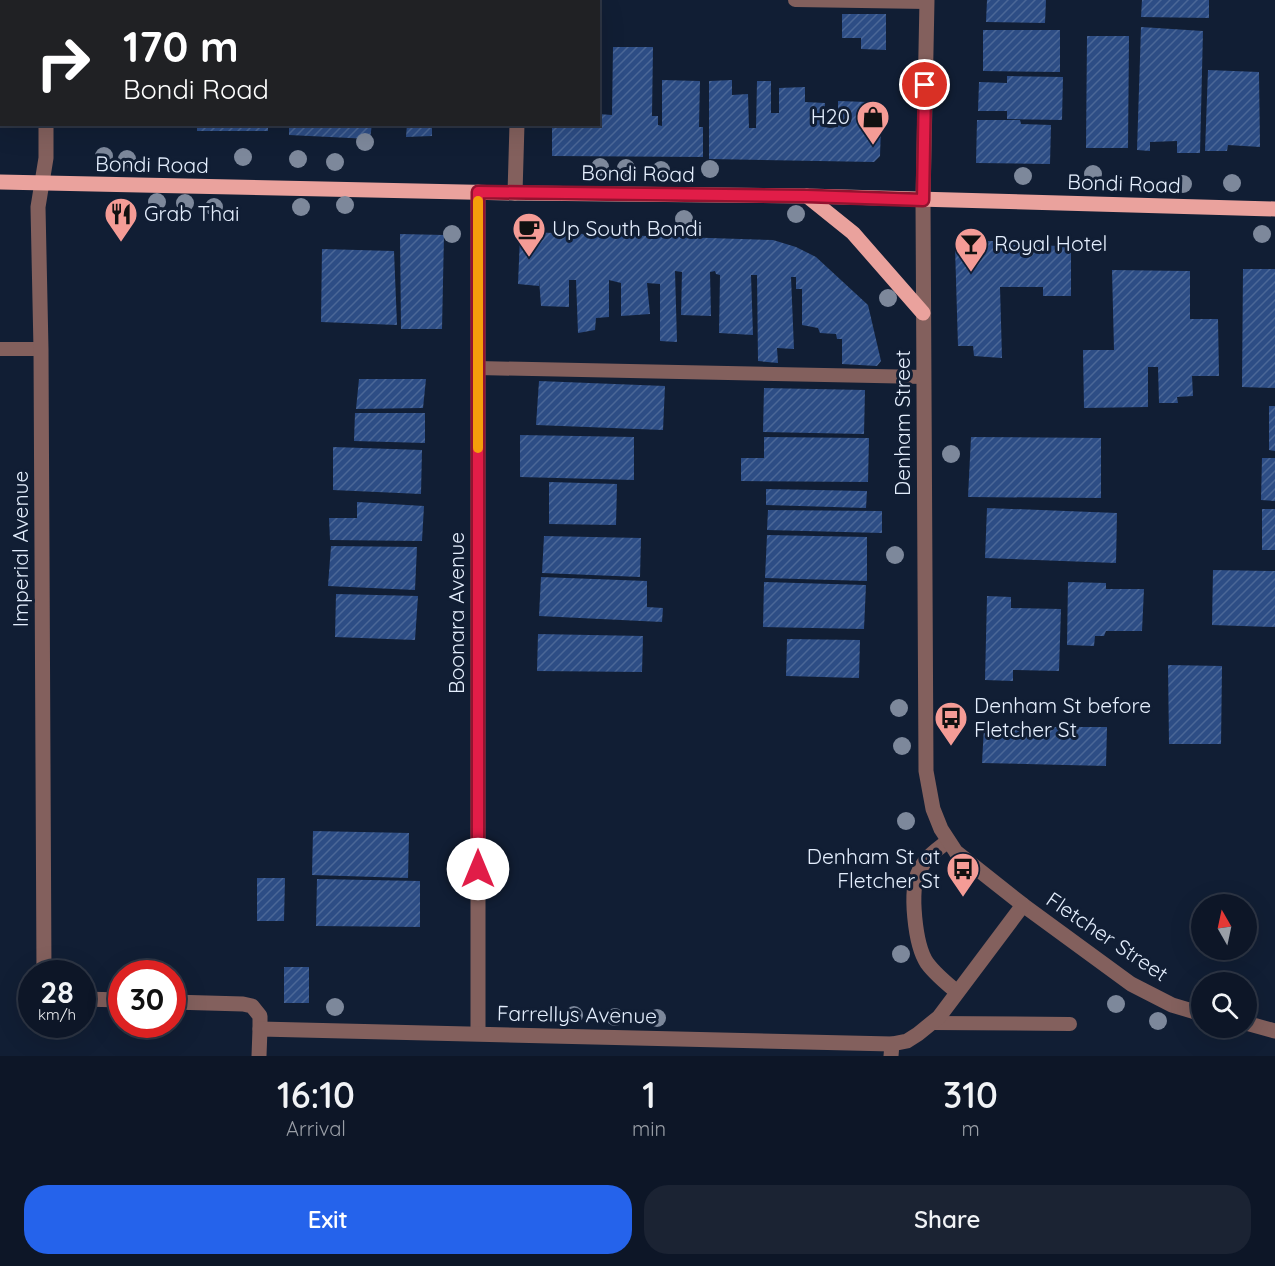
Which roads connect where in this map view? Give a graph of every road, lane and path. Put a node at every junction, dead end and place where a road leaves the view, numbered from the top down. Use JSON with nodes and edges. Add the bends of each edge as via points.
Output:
{"nodes":[{"id":1,"x":795,"y":0,"type":"edge"},
{"id":2,"x":927,"y":1,"type":"edge"},
{"id":3,"x":46,"y":126,"type":"edge"},
{"id":4,"x":517,"y":126,"type":"edge"},
{"id":5,"x":0,"y":182,"type":"edge"},
{"id":6,"x":42,"y":183,"type":"junction"},
{"id":7,"x":478,"y":192,"type":"junction"},
{"id":8,"x":515,"y":193,"type":"junction"},
{"id":9,"x":807,"y":196,"type":"junction"},
{"id":10,"x":923,"y":200,"type":"junction"},
{"id":11,"x":1275,"y":209,"type":"edge"},
{"id":12,"x":923,"y":313,"type":"junction"},
{"id":13,"x":0,"y":349,"type":"edge"},
{"id":14,"x":41,"y":350,"type":"junction"},
{"id":15,"x":478,"y":368,"type":"junction"},
{"id":16,"x":924,"y":377,"type":"junction"},
{"id":17,"x":948,"y":841,"type":"junction"},
{"id":18,"x":1023,"y":905,"type":"junction"},
{"id":19,"x":44,"y":960,"type":"edge"},
{"id":20,"x":957,"y":992,"type":"junction"},
{"id":21,"x":186,"y":1002,"type":"edge"},
{"id":22,"x":1191,"y":1011,"type":"edge"},
{"id":23,"x":932,"y":1023,"type":"junction"},
{"id":24,"x":1070,"y":1024,"type":"dead end"},
{"id":25,"x":1257,"y":1026,"type":"edge"},
{"id":26,"x":260,"y":1029,"type":"junction"},
{"id":27,"x":1275,"y":1030,"type":"edge"},
{"id":28,"x":478,"y":1034,"type":"junction"},
{"id":29,"x":892,"y":1050,"type":"edge"},
{"id":30,"x":259,"y":1056,"type":"edge"}],
"edges":[{"from":1,"to":2,"type":"lane"},
{"from":2,"to":10,"type":"street","name":"Denham Street"},
{"from":3,"to":6,"type":"street","name":"Imperial Avenue"},
{"from":4,"to":8,"type":"street"},
{"from":5,"to":6,"type":"main road","name":"Bondi Road"},
{"from":6,"to":7,"type":"main road","name":"Bondi Road"},
{"from":6,"to":14,"type":"street","name":"Imperial Avenue","via":[[38,207]]},
{"from":7,"to":8,"type":"main road","name":"Bondi Road"},
{"from":7,"to":15,"type":"street","name":"Boonara Avenue"},
{"from":8,"to":9,"type":"main road","name":"Bondi Road"},
{"from":9,"to":10,"type":"main road","name":"Bondi Road"},
{"from":9,"to":12,"type":"main road","via":[[870,250]]},
{"from":10,"to":11,"type":"main road","name":"Bondi Road"},
{"from":10,"to":12,"type":"street","name":"Denham Street"},
{"from":12,"to":16,"type":"street","name":"Denham Street"},
{"from":13,"to":14,"type":"lane"},
{"from":14,"to":19,"type":"street","name":"Imperial Avenue"},
{"from":15,"to":16,"type":"lane"},
{"from":15,"to":28,"type":"street","name":"Boonara Avenue"},
{"from":16,"to":17,"type":"street","name":"Denham Street","via":[[927,771],[933,809]]},
{"from":17,"to":18,"type":"street","name":"Denham Street","via":[[956,852]]},
{"from":17,"to":20,"type":"street","via":[[930,854],[917,873],[915,916],[925,960]]},
{"from":18,"to":20,"type":"street"},
{"from":18,"to":22,"type":"street","name":"Fletcher Street","via":[[1131,984]]},
{"from":20,"to":23,"type":"street"},
{"from":21,"to":26,"type":"street","via":[[252,1006],[260,1016]]},
{"from":23,"to":24,"type":"lane"},
{"from":23,"to":29,"type":"street"},
{"from":25,"to":27,"type":"street"},
{"from":26,"to":28,"type":"street","name":"Farrellys Avenue"},
{"from":26,"to":30,"type":"street"},
{"from":28,"to":29,"type":"street","name":"Farrellys Avenue"}]}
